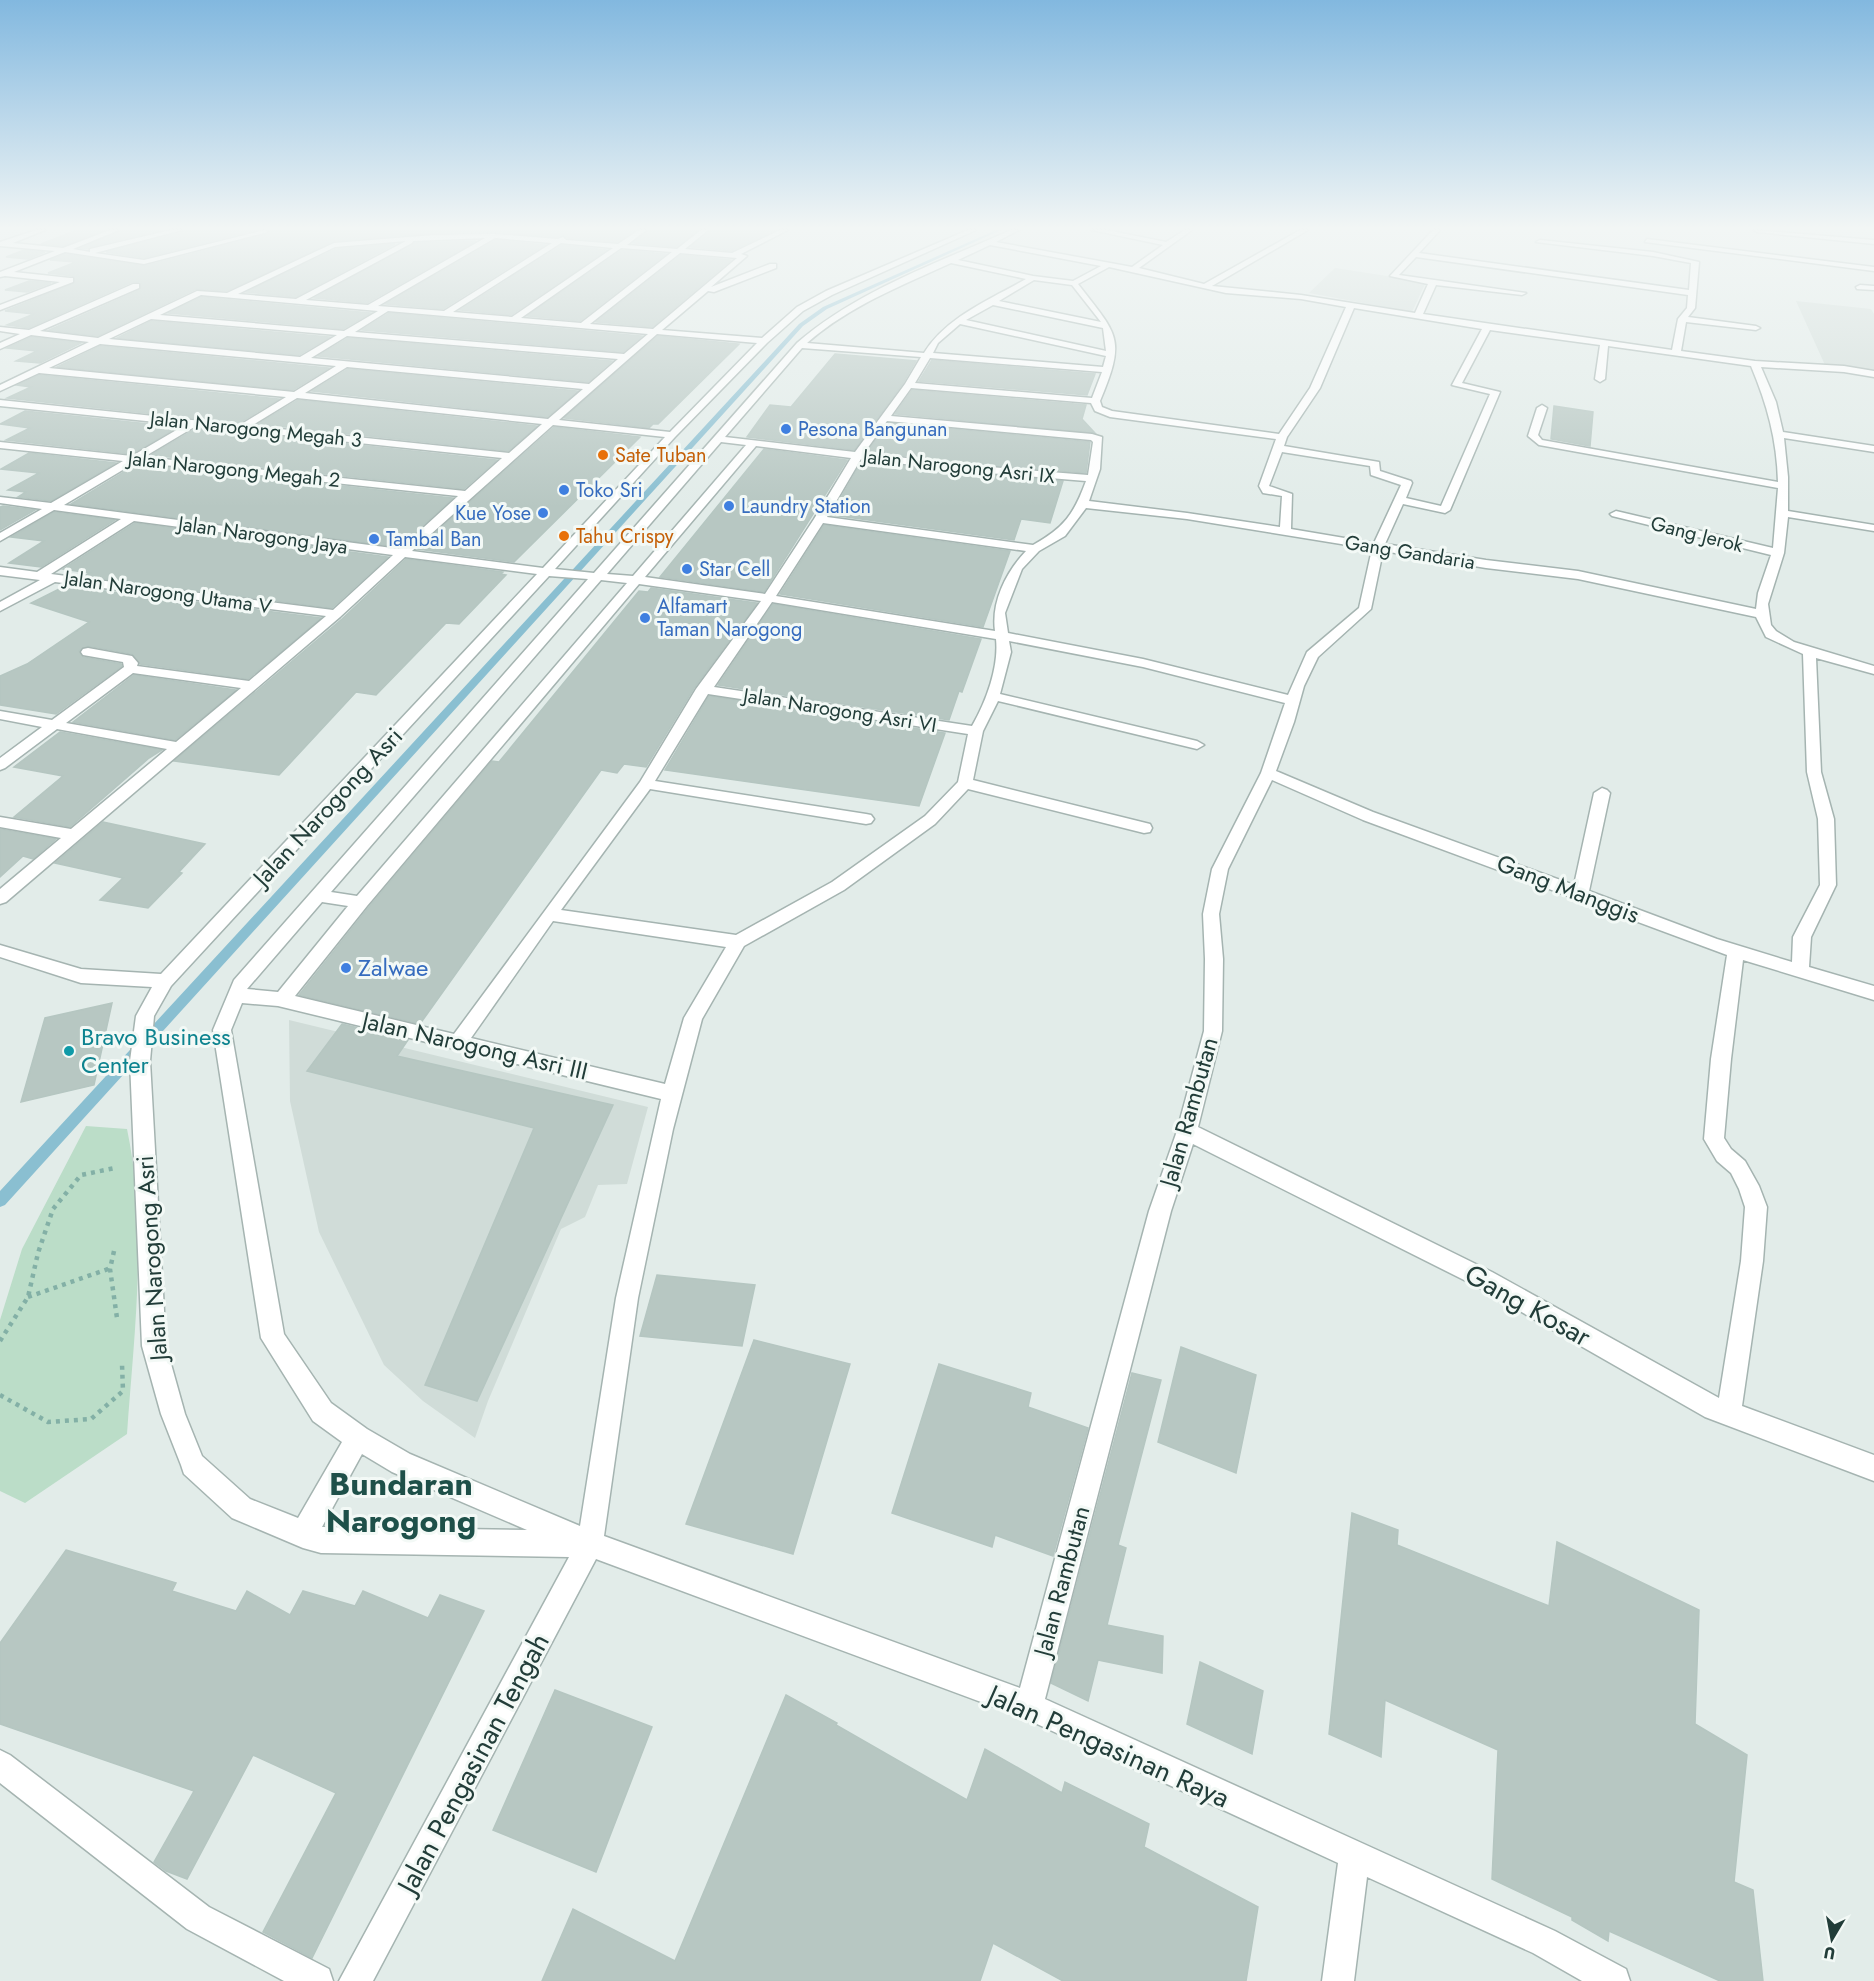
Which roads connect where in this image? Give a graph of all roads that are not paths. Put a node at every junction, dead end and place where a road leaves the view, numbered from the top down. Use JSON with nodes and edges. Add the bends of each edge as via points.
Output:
{"nodes":[{"id":1,"x":54,"y":322,"type":"edge"},
{"id":2,"x":138,"y":322,"type":"edge"},
{"id":3,"x":217,"y":322,"type":"edge"},
{"id":4,"x":364,"y":322,"type":"edge"},
{"id":5,"x":542,"y":322,"type":"edge"},
{"id":6,"x":588,"y":322,"type":"edge"},
{"id":7,"x":665,"y":322,"type":"edge"},
{"id":8,"x":785,"y":322,"type":"edge"},
{"id":9,"x":827,"y":322,"type":"edge"},
{"id":10,"x":957,"y":322,"type":"edge"},
{"id":11,"x":966,"y":322,"type":"edge"},
{"id":12,"x":1090,"y":322,"type":"edge"},
{"id":13,"x":1104,"y":322,"type":"edge"},
{"id":14,"x":1343,"y":322,"type":"edge"},
{"id":15,"x":1458,"y":322,"type":"edge"},
{"id":16,"x":1681,"y":322,"type":"edge"},
{"id":17,"x":1710,"y":322,"type":"edge"},
{"id":18,"x":584,"y":326,"type":"junction"},
{"id":19,"x":1107,"y":326,"type":"junction"},
{"id":20,"x":1487,"y":327,"type":"junction"},
{"id":21,"x":0,"y":328,"type":"edge"},
{"id":22,"x":1756,"y":328,"type":"dead end"},
{"id":23,"x":654,"y":331,"type":"junction"},
{"id":24,"x":32,"y":332,"type":"junction"},
{"id":25,"x":347,"y":333,"type":"junction"},
{"id":26,"x":99,"y":340,"type":"junction"},
{"id":27,"x":764,"y":341,"type":"junction"},
{"id":28,"x":1604,"y":343,"type":"junction"},
{"id":29,"x":800,"y":345,"type":"junction"},
{"id":30,"x":0,"y":346,"type":"edge"},
{"id":31,"x":1109,"y":354,"type":"junction"},
{"id":32,"x":1676,"y":354,"type":"junction"},
{"id":33,"x":926,"y":355,"type":"junction"},
{"id":34,"x":625,"y":357,"type":"junction"},
{"id":35,"x":302,"y":360,"type":"junction"},
{"id":36,"x":345,"y":364,"type":"junction"},
{"id":37,"x":1755,"y":364,"type":"junction"},
{"id":38,"x":37,"y":370,"type":"junction"},
{"id":39,"x":1107,"y":370,"type":"junction"},
{"id":40,"x":1874,"y":374,"type":"edge"},
{"id":41,"x":1600,"y":379,"type":"dead end"},
{"id":42,"x":909,"y":385,"type":"junction"},
{"id":43,"x":590,"y":387,"type":"junction"},
{"id":44,"x":0,"y":388,"type":"edge"},
{"id":45,"x":294,"y":396,"type":"junction"},
{"id":46,"x":1095,"y":401,"type":"junction"},
{"id":47,"x":0,"y":403,"type":"edge"},
{"id":48,"x":1542,"y":408,"type":"dead end"},
{"id":49,"x":884,"y":418,"type":"junction"},
{"id":50,"x":551,"y":421,"type":"junction"},
{"id":51,"x":195,"y":423,"type":"junction"},
{"id":52,"x":243,"y":427,"type":"junction"},
{"id":53,"x":1778,"y":434,"type":"junction"},
{"id":54,"x":672,"y":435,"type":"junction"},
{"id":55,"x":720,"y":439,"type":"junction"},
{"id":56,"x":1280,"y":442,"type":"junction"},
{"id":57,"x":753,"y":443,"type":"junction"},
{"id":58,"x":0,"y":445,"type":"edge"},
{"id":59,"x":1874,"y":449,"type":"edge"},
{"id":60,"x":511,"y":456,"type":"junction"},
{"id":61,"x":857,"y":456,"type":"junction"},
{"id":62,"x":135,"y":458,"type":"junction"},
{"id":63,"x":1091,"y":478,"type":"junction"},
{"id":64,"x":1782,"y":486,"type":"junction"},
{"id":65,"x":467,"y":494,"type":"junction"},
{"id":66,"x":0,"y":500,"type":"edge"},
{"id":67,"x":1400,"y":500,"type":"junction"},
{"id":68,"x":1083,"y":504,"type":"junction"},
{"id":69,"x":51,"y":507,"type":"junction"},
{"id":70,"x":1782,"y":513,"type":"junction"},
{"id":71,"x":1616,"y":514,"type":"dead end"},
{"id":72,"x":131,"y":518,"type":"junction"},
{"id":73,"x":820,"y":519,"type":"junction"},
{"id":74,"x":1874,"y":528,"type":"edge"},
{"id":75,"x":1285,"y":532,"type":"junction"},
{"id":76,"x":0,"y":538,"type":"edge"},
{"id":77,"x":1378,"y":547,"type":"junction"},
{"id":78,"x":1035,"y":549,"type":"junction"},
{"id":79,"x":401,"y":553,"type":"junction"},
{"id":80,"x":1778,"y":553,"type":"junction"},
{"id":81,"x":0,"y":572,"type":"edge"},
{"id":82,"x":546,"y":572,"type":"junction"},
{"id":83,"x":39,"y":576,"type":"junction"},
{"id":84,"x":592,"y":576,"type":"junction"},
{"id":85,"x":54,"y":577,"type":"junction"},
{"id":86,"x":638,"y":580,"type":"junction"},
{"id":87,"x":768,"y":598,"type":"junction"},
{"id":88,"x":0,"y":607,"type":"edge"},
{"id":89,"x":336,"y":614,"type":"junction"},
{"id":90,"x":1761,"y":614,"type":"junction"},
{"id":91,"x":1002,"y":636,"type":"junction"},
{"id":92,"x":88,"y":652,"type":"dead end"},
{"id":93,"x":1809,"y":652,"type":"junction"},
{"id":94,"x":130,"y":669,"type":"junction"},
{"id":95,"x":1874,"y":670,"type":"edge"},
{"id":96,"x":252,"y":685,"type":"junction"},
{"id":97,"x":703,"y":689,"type":"junction"},
{"id":98,"x":993,"y":696,"type":"junction"},
{"id":99,"x":1293,"y":701,"type":"junction"},
{"id":100,"x":0,"y":715,"type":"edge"},
{"id":101,"x":54,"y":725,"type":"junction"},
{"id":102,"x":976,"y":732,"type":"junction"},
{"id":103,"x":1197,"y":745,"type":"dead end"},
{"id":104,"x":179,"y":747,"type":"junction"},
{"id":105,"x":0,"y":765,"type":"edge"},
{"id":106,"x":1268,"y":773,"type":"junction"},
{"id":107,"x":965,"y":783,"type":"junction"},
{"id":108,"x":646,"y":784,"type":"junction"},
{"id":109,"x":1602,"y":793,"type":"dead end"},
{"id":110,"x":866,"y":819,"type":"dead end"},
{"id":111,"x":0,"y":822,"type":"edge"},
{"id":112,"x":1144,"y":828,"type":"dead end"},
{"id":113,"x":74,"y":835,"type":"junction"},
{"id":114,"x":1580,"y":895,"type":"junction"},
{"id":115,"x":318,"y":896,"type":"junction"},
{"id":116,"x":0,"y":898,"type":"edge"},
{"id":117,"x":361,"y":902,"type":"junction"},
{"id":118,"x":549,"y":914,"type":"junction"},
{"id":119,"x":738,"y":942,"type":"junction"},
{"id":120,"x":0,"y":951,"type":"edge"},
{"id":121,"x":1737,"y":951,"type":"junction"},
{"id":122,"x":1800,"y":970,"type":"junction"},
{"id":123,"x":165,"y":981,"type":"junction"},
{"id":124,"x":1874,"y":993,"type":"edge"},
{"id":125,"x":236,"y":995,"type":"junction"},
{"id":126,"x":278,"y":999,"type":"junction"},
{"id":127,"x":458,"y":1042,"type":"junction"},
{"id":128,"x":673,"y":1094,"type":"junction"},
{"id":129,"x":1187,"y":1131,"type":"junction"},
{"id":130,"x":1728,"y":1413,"type":"junction"},
{"id":131,"x":358,"y":1438,"type":"junction"},
{"id":132,"x":1874,"y":1468,"type":"edge"},
{"id":133,"x":303,"y":1535,"type":"junction"},
{"id":134,"x":590,"y":1544,"type":"junction"},
{"id":135,"x":1029,"y":1707,"type":"junction"},
{"id":136,"x":0,"y":1765,"type":"edge"},
{"id":137,"x":1354,"y":1856,"type":"junction"},
{"id":138,"x":317,"y":1981,"type":"edge"},
{"id":139,"x":355,"y":1981,"type":"edge"},
{"id":140,"x":1338,"y":1981,"type":"edge"},
{"id":141,"x":1614,"y":1981,"type":"edge"}],
"edges":[{"from":1,"to":24,"type":"street"},
{"from":2,"to":26,"type":"street"},
{"from":3,"to":25,"type":"street"},
{"from":4,"to":25,"type":"street"},
{"from":5,"to":18,"type":"street"},
{"from":6,"to":18,"type":"street"},
{"from":7,"to":23,"type":"street"},
{"from":8,"to":27,"type":"street","name":"Jalan Narogong Asri"},
{"from":9,"to":29,"type":"street","name":"Jalan Narogong Asri"},
{"from":10,"to":33,"type":"street","via":[[934,342]]},
{"from":11,"to":31,"type":"street"},
{"from":12,"to":19,"type":"street"},
{"from":13,"to":19,"type":"street"},
{"from":14,"to":56,"type":"street","via":[[1315,388]]},
{"from":15,"to":20,"type":"street"},
{"from":16,"to":32,"type":"street"},
{"from":17,"to":22,"type":"street"},
{"from":18,"to":23,"type":"street"},
{"from":19,"to":31,"type":"street"},
{"from":20,"to":28,"type":"street"},
{"from":20,"to":67,"type":"street","via":[[1457,386],[1495,392],[1444,510]]},
{"from":21,"to":24,"type":"street"},
{"from":23,"to":27,"type":"street"},
{"from":23,"to":34,"type":"street"},
{"from":24,"to":26,"type":"street"},
{"from":24,"to":30,"type":"street"},
{"from":25,"to":34,"type":"street"},
{"from":25,"to":35,"type":"street"},
{"from":26,"to":35,"type":"street"},
{"from":26,"to":38,"type":"street"},
{"from":27,"to":54,"type":"street","name":"Jalan Narogong Asri"},
{"from":28,"to":32,"type":"street"},
{"from":28,"to":41,"type":"street"},
{"from":29,"to":33,"type":"street"},
{"from":29,"to":55,"type":"street","name":"Jalan Narogong Asri"},
{"from":31,"to":39,"type":"street"},
{"from":32,"to":37,"type":"street"},
{"from":33,"to":39,"type":"street"},
{"from":33,"to":42,"type":"street"},
{"from":34,"to":43,"type":"street"},
{"from":35,"to":36,"type":"street"},
{"from":36,"to":43,"type":"street"},
{"from":36,"to":45,"type":"street"},
{"from":37,"to":40,"type":"street"},
{"from":37,"to":53,"type":"street","via":[[1771,401]]},
{"from":38,"to":44,"type":"street"},
{"from":38,"to":45,"type":"street"},
{"from":39,"to":46,"type":"street"},
{"from":42,"to":46,"type":"street"},
{"from":42,"to":49,"type":"street"},
{"from":43,"to":50,"type":"street"},
{"from":45,"to":50,"type":"street"},
{"from":45,"to":52,"type":"street"},
{"from":46,"to":56,"type":"street","via":[[1098,409],[1110,414]]},
{"from":47,"to":51,"type":"street","name":"Jalan Narogong Megah 3"},
{"from":48,"to":64,"type":"street","via":[[1533,436],[1539,442]]},
{"from":49,"to":61,"type":"street"},
{"from":49,"to":63,"type":"street","via":[[1098,439]]},
{"from":50,"to":54,"type":"street"},
{"from":50,"to":60,"type":"street"},
{"from":51,"to":52,"type":"street","name":"Jalan Narogong Megah 3"},
{"from":51,"to":62,"type":"street"},
{"from":52,"to":60,"type":"street","name":"Jalan Narogong Megah 3"},
{"from":53,"to":59,"type":"street"},
{"from":53,"to":64,"type":"street"},
{"from":54,"to":82,"type":"street","name":"Jalan Narogong Asri"},
{"from":55,"to":57,"type":"street","name":"Jalan Narogong Asri IX"},
{"from":55,"to":84,"type":"street","name":"Jalan Narogong Asri"},
{"from":56,"to":67,"type":"street","via":[[1375,464],[1375,473],[1407,483]]},
{"from":56,"to":75,"type":"street","via":[[1264,486],[1267,491],[1287,494]]},
{"from":57,"to":61,"type":"street","name":"Jalan Narogong Asri IX"},
{"from":57,"to":86,"type":"street"},
{"from":58,"to":62,"type":"street","name":"Jalan Narogong Megah 2"},
{"from":60,"to":65,"type":"street"},
{"from":61,"to":63,"type":"street","name":"Jalan Narogong Asri IX"},
{"from":61,"to":73,"type":"street"},
{"from":62,"to":65,"type":"street","name":"Jalan Narogong Megah 2"},
{"from":62,"to":69,"type":"street"},
{"from":63,"to":68,"type":"street"},
{"from":64,"to":70,"type":"street"},
{"from":65,"to":79,"type":"street"},
{"from":66,"to":69,"type":"street","name":"Jalan Narogong Jaya"},
{"from":67,"to":77,"type":"street","name":"Jalan Rambutan"},
{"from":68,"to":75,"type":"street","name":"Gang Gandaria"},
{"from":68,"to":78,"type":"street","via":[[1061,534]]},
{"from":69,"to":72,"type":"street","name":"Jalan Narogong Jaya"},
{"from":69,"to":76,"type":"street"},
{"from":70,"to":74,"type":"street"},
{"from":70,"to":80,"type":"street"},
{"from":71,"to":80,"type":"street","name":"Gang Jerok"},
{"from":72,"to":79,"type":"street","name":"Jalan Narogong Jaya"},
{"from":72,"to":83,"type":"street"},
{"from":73,"to":78,"type":"street"},
{"from":73,"to":87,"type":"street"},
{"from":75,"to":77,"type":"street","name":"Gang Gandaria"},
{"from":77,"to":90,"type":"street","name":"Gang Gandaria","via":[[1578,575]]},
{"from":77,"to":99,"type":"street","name":"Jalan Rambutan","via":[[1365,609],[1312,655]]},
{"from":78,"to":91,"type":"street","via":[[1017,568],[999,613]]},
{"from":79,"to":82,"type":"street","name":"Jalan Narogong Jaya"},
{"from":79,"to":89,"type":"street"},
{"from":80,"to":90,"type":"street"},
{"from":81,"to":83,"type":"street","name":"Jalan Narogong Utama V"},
{"from":82,"to":84,"type":"street","name":"Jalan Narogong Jaya"},
{"from":82,"to":123,"type":"street","name":"Jalan Narogong Asri"},
{"from":83,"to":85,"type":"street","name":"Jalan Narogong Utama V"},
{"from":84,"to":86,"type":"street","name":"Jalan Narogong Jaya"},
{"from":84,"to":115,"type":"street","name":"Jalan Narogong Asri"},
{"from":85,"to":88,"type":"street"},
{"from":85,"to":89,"type":"street","name":"Jalan Narogong Utama V"},
{"from":86,"to":87,"type":"street","name":"Jalan Narogong Jaya"},
{"from":86,"to":117,"type":"street"},
{"from":87,"to":91,"type":"street","name":"Jalan Narogong Jaya"},
{"from":87,"to":97,"type":"street"},
{"from":89,"to":96,"type":"street"},
{"from":90,"to":93,"type":"street","via":[[1772,635]]},
{"from":91,"to":98,"type":"street","via":[[1004,652]]},
{"from":91,"to":99,"type":"street","name":"Jalan Narogong Jaya","via":[[1143,663]]},
{"from":92,"to":94,"type":"street","via":[[127,659]]},
{"from":93,"to":95,"type":"street"},
{"from":93,"to":122,"type":"street","via":[[1814,772],[1826,819],[1828,885],[1802,937]]},
{"from":94,"to":96,"type":"street"},
{"from":94,"to":101,"type":"street"},
{"from":96,"to":104,"type":"street"},
{"from":97,"to":102,"type":"street","name":"Jalan Narogong Asri VI"},
{"from":97,"to":108,"type":"street"},
{"from":98,"to":102,"type":"street"},
{"from":98,"to":103,"type":"street"},
{"from":99,"to":106,"type":"street","name":"Jalan Rambutan"},
{"from":100,"to":101,"type":"street"},
{"from":101,"to":104,"type":"street"},
{"from":101,"to":105,"type":"street"},
{"from":102,"to":107,"type":"street"},
{"from":104,"to":113,"type":"street"},
{"from":106,"to":114,"type":"street","name":"Gang Manggis","via":[[1368,816]]},
{"from":106,"to":129,"type":"street","name":"Jalan Rambutan","via":[[1220,869],[1211,914],[1213,1031]]},
{"from":107,"to":112,"type":"street"},
{"from":107,"to":119,"type":"street","via":[[930,820],[838,886]]},
{"from":108,"to":110,"type":"street"},
{"from":108,"to":118,"type":"street"},
{"from":109,"to":114,"type":"street"},
{"from":111,"to":113,"type":"street"},
{"from":113,"to":116,"type":"street"},
{"from":114,"to":121,"type":"street","name":"Gang Manggis"},
{"from":115,"to":117,"type":"street"},
{"from":115,"to":125,"type":"street","name":"Jalan Narogong Asri","via":[[240,984]]},
{"from":117,"to":126,"type":"street","via":[[284,997]]},
{"from":118,"to":119,"type":"street"},
{"from":118,"to":127,"type":"street"},
{"from":119,"to":128,"type":"street","name":"Jalan Pengasinan Tengah","via":[[693,1018]]},
{"from":120,"to":123,"type":"street","via":[[81,976]]},
{"from":121,"to":122,"type":"street","name":"Gang Manggis"},
{"from":121,"to":130,"type":"street","via":[[1714,1139],[1738,1167],[1756,1207],[1752,1261]]},
{"from":122,"to":124,"type":"street","name":"Gang Manggis"},
{"from":123,"to":133,"type":"street","name":"Jalan Narogong Asri","via":[[145,1016],[140,1060],[154,1346],[172,1414],[193,1465],[241,1509]]},
{"from":125,"to":126,"type":"street","name":"Jalan Narogong Asri III"},
{"from":125,"to":131,"type":"street","name":"Jalan Narogong Asri","via":[[222,1030],[273,1338],[322,1413]]},
{"from":126,"to":127,"type":"street","name":"Jalan Narogong Asri III"},
{"from":127,"to":128,"type":"street","name":"Jalan Narogong Asri III"},
{"from":128,"to":134,"type":"street","name":"Jalan Pengasinan Tengah","via":[[627,1298]]},
{"from":129,"to":130,"type":"street","name":"Gang Kosar","via":[[1484,1279]]},
{"from":129,"to":135,"type":"street","name":"Jalan Rambutan","via":[[1160,1211]]},
{"from":130,"to":132,"type":"street","name":"Gang Kosar"},
{"from":131,"to":133,"type":"street"},
{"from":131,"to":134,"type":"street","name":"Jalan Narogong Asri","via":[[401,1462]]},
{"from":133,"to":134,"type":"street","name":"Jalan Narogong Asri","via":[[321,1540]]},
{"from":134,"to":135,"type":"street","name":"Jalan Pengasinan Raya"},
{"from":134,"to":139,"type":"street","name":"Jalan Pengasinan Tengah"},
{"from":135,"to":137,"type":"street","name":"Jalan Pengasinan Raya"},
{"from":136,"to":138,"type":"street","via":[[198,1918]]},
{"from":137,"to":140,"type":"street"},
{"from":137,"to":141,"type":"street","name":"Jalan Pengasinan Raya","via":[[1544,1942]]}]}
